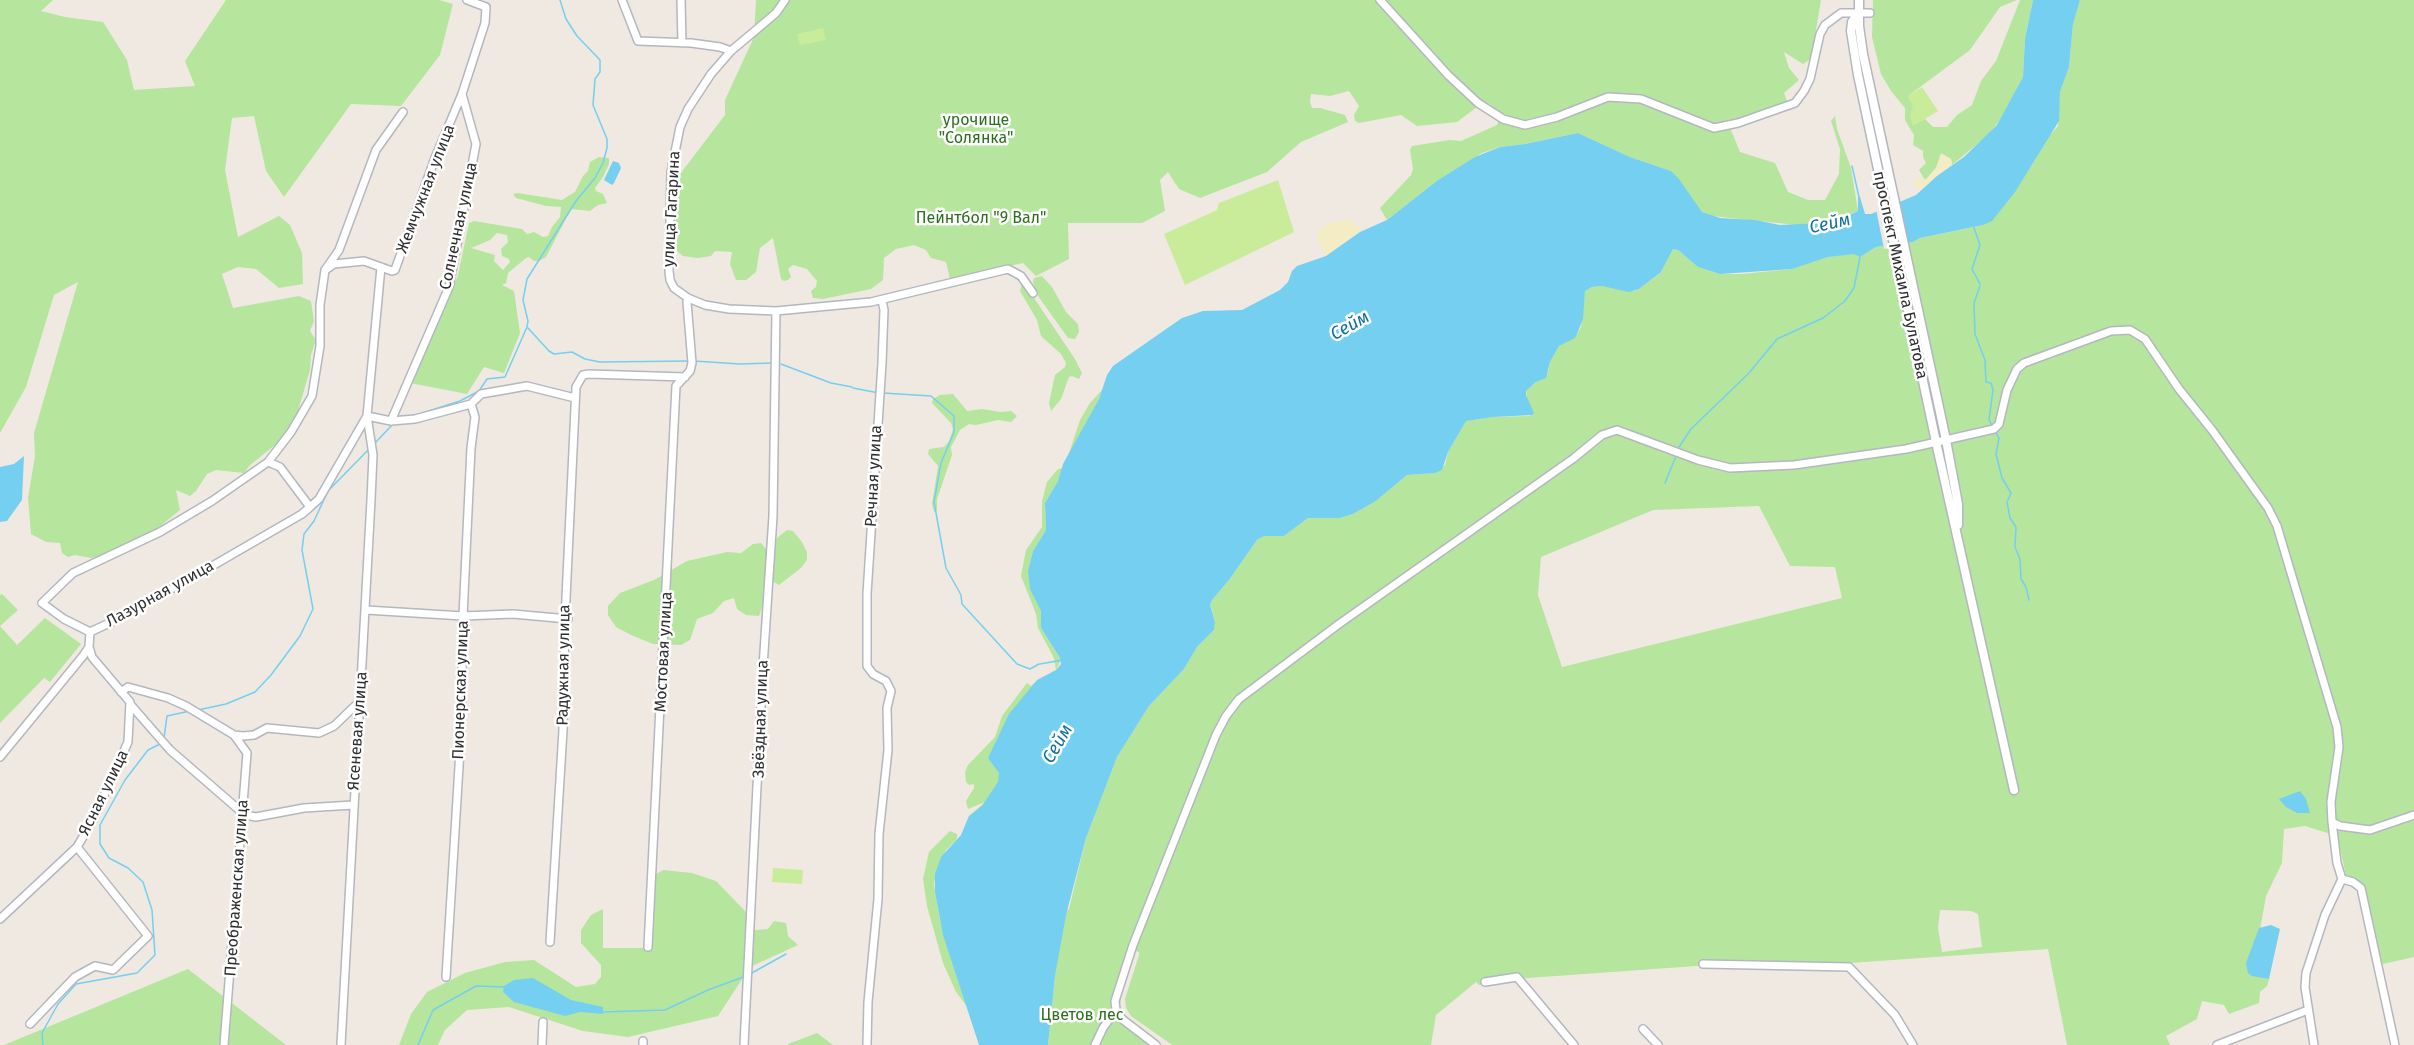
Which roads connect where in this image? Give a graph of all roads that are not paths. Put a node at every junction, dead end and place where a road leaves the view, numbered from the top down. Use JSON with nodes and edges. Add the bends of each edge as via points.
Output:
{"nodes":[{"id":1,"x":466,"y":0,"type":"edge"},
{"id":2,"x":622,"y":0,"type":"edge"},
{"id":3,"x":681,"y":0,"type":"edge"},
{"id":4,"x":785,"y":0,"type":"edge"},
{"id":5,"x":1380,"y":0,"type":"edge"},
{"id":6,"x":1859,"y":0,"type":"edge"},
{"id":7,"x":1858,"y":13,"type":"junction"},
{"id":8,"x":1870,"y":13,"type":"dead end"},
{"id":9,"x":682,"y":43,"type":"junction"},
{"id":10,"x":730,"y":51,"type":"junction"},
{"id":11,"x":462,"y":94,"type":"junction"},
{"id":12,"x":402,"y":112,"type":"dead end"},
{"id":13,"x":381,"y":267,"type":"junction"},
{"id":14,"x":1904,"y":268,"type":"junction"},
{"id":15,"x":325,"y":270,"type":"junction"},
{"id":16,"x":1033,"y":294,"type":"dead end"},
{"id":17,"x":688,"y":298,"type":"junction"},
{"id":18,"x":882,"y":300,"type":"junction"},
{"id":19,"x":776,"y":311,"type":"junction"},
{"id":20,"x":685,"y":377,"type":"junction"},
{"id":21,"x":575,"y":398,"type":"junction"},
{"id":22,"x":471,"y":404,"type":"junction"},
{"id":23,"x":368,"y":416,"type":"junction"},
{"id":24,"x":391,"y":421,"type":"junction"},
{"id":25,"x":1946,"y":441,"type":"junction"},
{"id":26,"x":1936,"y":442,"type":"junction"},
{"id":27,"x":268,"y":462,"type":"junction"},
{"id":28,"x":310,"y":507,"type":"junction"},
{"id":29,"x":1957,"y":538,"type":"junction"},
{"id":30,"x":366,"y":610,"type":"junction"},
{"id":31,"x":463,"y":616,"type":"junction"},
{"id":32,"x":567,"y":619,"type":"junction"},
{"id":33,"x":90,"y":632,"type":"junction"},
{"id":34,"x":89,"y":647,"type":"junction"},
{"id":35,"x":121,"y":693,"type":"junction"},
{"id":36,"x":360,"y":701,"type":"junction"},
{"id":37,"x":130,"y":704,"type":"junction"},
{"id":38,"x":234,"y":735,"type":"junction"},
{"id":39,"x":0,"y":757,"type":"edge"},
{"id":40,"x":2014,"y":790,"type":"dead end"},
{"id":41,"x":353,"y":805,"type":"junction"},
{"id":42,"x":242,"y":813,"type":"junction"},
{"id":43,"x":2414,"y":815,"type":"edge"},
{"id":44,"x":2332,"y":822,"type":"junction"},
{"id":45,"x":77,"y":847,"type":"junction"},
{"id":46,"x":2342,"y":879,"type":"junction"},
{"id":47,"x":0,"y":919,"type":"edge"},
{"id":48,"x":550,"y":942,"type":"dead end"},
{"id":49,"x":648,"y":946,"type":"dead end"},
{"id":50,"x":1703,"y":964,"type":"dead end"},
{"id":51,"x":446,"y":977,"type":"dead end"},
{"id":52,"x":1485,"y":982,"type":"dead end"},
{"id":53,"x":1116,"y":1010,"type":"junction"},
{"id":54,"x":2308,"y":1010,"type":"junction"},
{"id":55,"x":543,"y":1022,"type":"dead end"},
{"id":56,"x":30,"y":1024,"type":"dead end"},
{"id":57,"x":1643,"y":1029,"type":"dead end"},
{"id":58,"x":224,"y":1045,"type":"edge"},
{"id":59,"x":341,"y":1045,"type":"edge"},
{"id":60,"x":542,"y":1045,"type":"edge"},
{"id":61,"x":744,"y":1045,"type":"edge"},
{"id":62,"x":867,"y":1045,"type":"edge"},
{"id":63,"x":1095,"y":1045,"type":"edge"},
{"id":64,"x":1156,"y":1045,"type":"edge"},
{"id":65,"x":1574,"y":1045,"type":"edge"},
{"id":66,"x":1659,"y":1045,"type":"edge"},
{"id":67,"x":1913,"y":1045,"type":"edge"},
{"id":68,"x":2217,"y":1045,"type":"edge"},
{"id":69,"x":2314,"y":1045,"type":"edge"},
{"id":70,"x":2395,"y":1045,"type":"edge"}],
"edges":[{"from":1,"to":11,"type":"street","via":[[482,4],[488,11]]},
{"from":2,"to":9,"type":"street","via":[[638,41]]},
{"from":3,"to":9,"type":"street"},
{"from":4,"to":10,"type":"street","name":"улица Гагарина"},
{"from":5,"to":7,"type":"street","via":[[1478,104],[1503,119],[1525,124],[1557,117],[1608,97],[1641,99],[1714,128],[1790,106],[1810,79],[1822,29],[1838,15]]},
{"from":6,"to":7,"type":"street","name":"проспект Михаила Булатова"},
{"from":7,"to":8,"type":"street"},
{"from":7,"to":14,"type":"street","name":"проспект Михаила Булатова"},
{"from":9,"to":10,"type":"street"},
{"from":10,"to":17,"type":"street","name":"улица Гагарина","via":[[688,109],[675,142],[670,172],[669,271],[674,288]]},
{"from":11,"to":13,"type":"street","name":"Жемчужная улица","via":[[395,270]]},
{"from":11,"to":24,"type":"street","name":"Солнечная улица","via":[[476,144],[448,286]]},
{"from":12,"to":15,"type":"street","via":[[376,150],[339,250]]},
{"from":13,"to":15,"type":"street","name":"Жемчужная улица","via":[[364,261],[334,264]]},
{"from":13,"to":23,"type":"street","name":"Жемчужная улица"},
{"from":14,"to":25,"type":"street","name":"проспект Михаила Булатова"},
{"from":14,"to":26,"type":"street","name":"проспект Михаила Булатова"},
{"from":15,"to":27,"type":"street","via":[[312,396]]},
{"from":16,"to":18,"type":"street","via":[[1021,276],[1008,269]]},
{"from":17,"to":19,"type":"street","via":[[729,309]]},
{"from":17,"to":20,"type":"street","name":"Мостовая улица","via":[[692,361]]},
{"from":18,"to":19,"type":"street"},
{"from":18,"to":62,"type":"street","name":"Речная улица","via":[[866,642],[867,666],[886,681],[891,691]]},
{"from":19,"to":61,"type":"street","name":"Звёздная улица","via":[[773,516]]},
{"from":20,"to":21,"type":"street","name":"Радужная улица","via":[[583,375]]},
{"from":20,"to":49,"type":"street","name":"Мостовая улица","via":[[676,386]]},
{"from":21,"to":22,"type":"street","via":[[526,386],[481,394]]},
{"from":21,"to":32,"type":"street","name":"Радужная улица"},
{"from":22,"to":24,"type":"street","via":[[415,419]]},
{"from":22,"to":31,"type":"street","name":"Пионерская улица","via":[[475,417]]},
{"from":23,"to":24,"type":"street"},
{"from":23,"to":28,"type":"street","name":"Лазурная улица","via":[[319,499]]},
{"from":23,"to":30,"type":"street","name":"Ясеневая улица","via":[[373,455]]},
{"from":25,"to":26,"type":"street"},
{"from":25,"to":29,"type":"street","name":"проспект Михаила Булатова","via":[[1958,504]]},
{"from":25,"to":44,"type":"street","via":[[1988,432],[1999,424],[2012,375],[2024,363],[2111,331],[2130,330],[2145,339],[2268,508],[2277,526],[2337,727],[2339,747]]},
{"from":26,"to":29,"type":"street","name":"проспект Михаила Булатова"},
{"from":26,"to":53,"type":"street","via":[[1838,460],[1730,468],[1623,431],[1602,435],[1239,699],[1216,735],[1133,945],[1118,989]]},
{"from":27,"to":28,"type":"street","via":[[280,468]]},
{"from":27,"to":33,"type":"street","via":[[159,532],[73,573],[42,603]]},
{"from":28,"to":33,"type":"street","name":"Лазурная улица","via":[[207,569]]},
{"from":29,"to":40,"type":"street","name":"проспект Михаила Булатова"},
{"from":30,"to":31,"type":"street"},
{"from":30,"to":36,"type":"street","name":"Ясеневая улица"},
{"from":31,"to":32,"type":"street","via":[[513,614]]},
{"from":31,"to":51,"type":"street","name":"Пионерская улица","via":[[461,734]]},
{"from":32,"to":48,"type":"street","name":"Радужная улица"},
{"from":33,"to":34,"type":"street","name":"Лазурная улица"},
{"from":34,"to":35,"type":"street","via":[[92,657]]},
{"from":34,"to":39,"type":"street"},
{"from":35,"to":37,"type":"street"},
{"from":35,"to":38,"type":"street","via":[[128,687],[168,698]]},
{"from":36,"to":38,"type":"street","via":[[334,726],[319,733],[267,728],[254,735]]},
{"from":36,"to":41,"type":"street","name":"Ясеневая улица"},
{"from":37,"to":42,"type":"street","via":[[170,750]]},
{"from":37,"to":45,"type":"street","name":"Ясная улица","via":[[128,742]]},
{"from":38,"to":42,"type":"street","name":"Преображенская улица","via":[[247,753]]},
{"from":41,"to":42,"type":"street","via":[[304,808],[256,818]]},
{"from":41,"to":59,"type":"street","name":"Ясеневая улица"},
{"from":42,"to":58,"type":"street","name":"Преображенская улица"},
{"from":43,"to":44,"type":"street","via":[[2370,830]]},
{"from":44,"to":46,"type":"street"},
{"from":45,"to":47,"type":"street","name":"Ясная улица"},
{"from":45,"to":56,"type":"street","via":[[148,936],[113,970],[95,966],[75,977]]},
{"from":46,"to":54,"type":"street","via":[[2325,915],[2306,973]]},
{"from":46,"to":70,"type":"street","via":[[2361,888]]},
{"from":50,"to":67,"type":"street","via":[[1849,967],[1895,1015]]},
{"from":52,"to":65,"type":"street","via":[[1517,977]]},
{"from":53,"to":63,"type":"street"},
{"from":53,"to":64,"type":"street","via":[[1129,1026]]},
{"from":54,"to":68,"type":"street"},
{"from":54,"to":69,"type":"street"},
{"from":55,"to":60,"type":"street"},
{"from":57,"to":66,"type":"street"}]}
